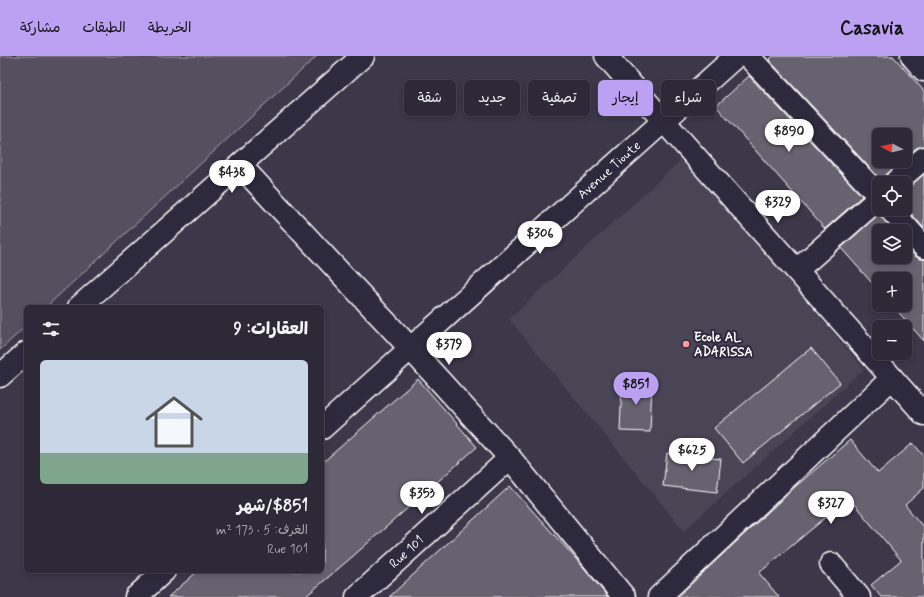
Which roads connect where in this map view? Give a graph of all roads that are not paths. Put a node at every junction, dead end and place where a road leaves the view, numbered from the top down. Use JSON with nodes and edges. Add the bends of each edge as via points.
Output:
{"nodes":[{"id":1,"x":363,"y":56,"type":"edge"},
{"id":2,"x":606,"y":56,"type":"edge"},
{"id":3,"x":736,"y":56,"type":"edge"},
{"id":4,"x":748,"y":56,"type":"edge"},
{"id":5,"x":912,"y":56,"type":"edge"},
{"id":6,"x":924,"y":70,"type":"edge"},
{"id":7,"x":663,"y":122,"type":"junction"},
{"id":8,"x":924,"y":158,"type":"edge"},
{"id":9,"x":240,"y":165,"type":"junction"},
{"id":10,"x":903,"y":176,"type":"edge"},
{"id":11,"x":872,"y":189,"type":"edge"},
{"id":12,"x":872,"y":203,"type":"edge"},
{"id":13,"x":896,"y":216,"type":"edge"},
{"id":14,"x":924,"y":247,"type":"edge"},
{"id":15,"x":797,"y":270,"type":"junction"},
{"id":16,"x":81,"y":305,"type":"edge"},
{"id":17,"x":410,"y":348,"type":"junction"},
{"id":18,"x":24,"y":355,"type":"edge"},
{"id":19,"x":0,"y":376,"type":"edge"},
{"id":20,"x":892,"y":378,"type":"junction"},
{"id":21,"x":924,"y":414,"type":"edge"},
{"id":22,"x":324,"y":426,"type":"edge"},
{"id":23,"x":510,"y":458,"type":"junction"},
{"id":24,"x":831,"y":564,"type":"dead end"},
{"id":25,"x":162,"y":573,"type":"edge"},
{"id":26,"x":136,"y":597,"type":"edge"},
{"id":27,"x":357,"y":597,"type":"edge"},
{"id":28,"x":624,"y":597,"type":"edge"},
{"id":29,"x":658,"y":597,"type":"edge"},
{"id":30,"x":859,"y":597,"type":"edge"}],
"edges":[{"from":1,"to":9,"type":"street"},
{"from":2,"to":7,"type":"street"},
{"from":3,"to":7,"type":"street","name":"Avenue Tioute"},
{"from":4,"to":11,"type":"street"},
{"from":5,"to":6,"type":"street"},
{"from":7,"to":15,"type":"street"},
{"from":7,"to":17,"type":"street","name":"Avenue Tioute"},
{"from":8,"to":10,"type":"street"},
{"from":9,"to":16,"type":"street"},
{"from":9,"to":17,"type":"street"},
{"from":12,"to":15,"type":"street"},
{"from":13,"to":14,"type":"street"},
{"from":15,"to":20,"type":"street"},
{"from":17,"to":22,"type":"street","name":"Avenue Tioute"},
{"from":17,"to":23,"type":"street"},
{"from":18,"to":19,"type":"street"},
{"from":20,"to":21,"type":"street"},
{"from":20,"to":29,"type":"street"},
{"from":23,"to":27,"type":"street","name":"Rue 101"},
{"from":23,"to":28,"type":"street"},
{"from":24,"to":30,"type":"street"},
{"from":25,"to":26,"type":"street"}]}
